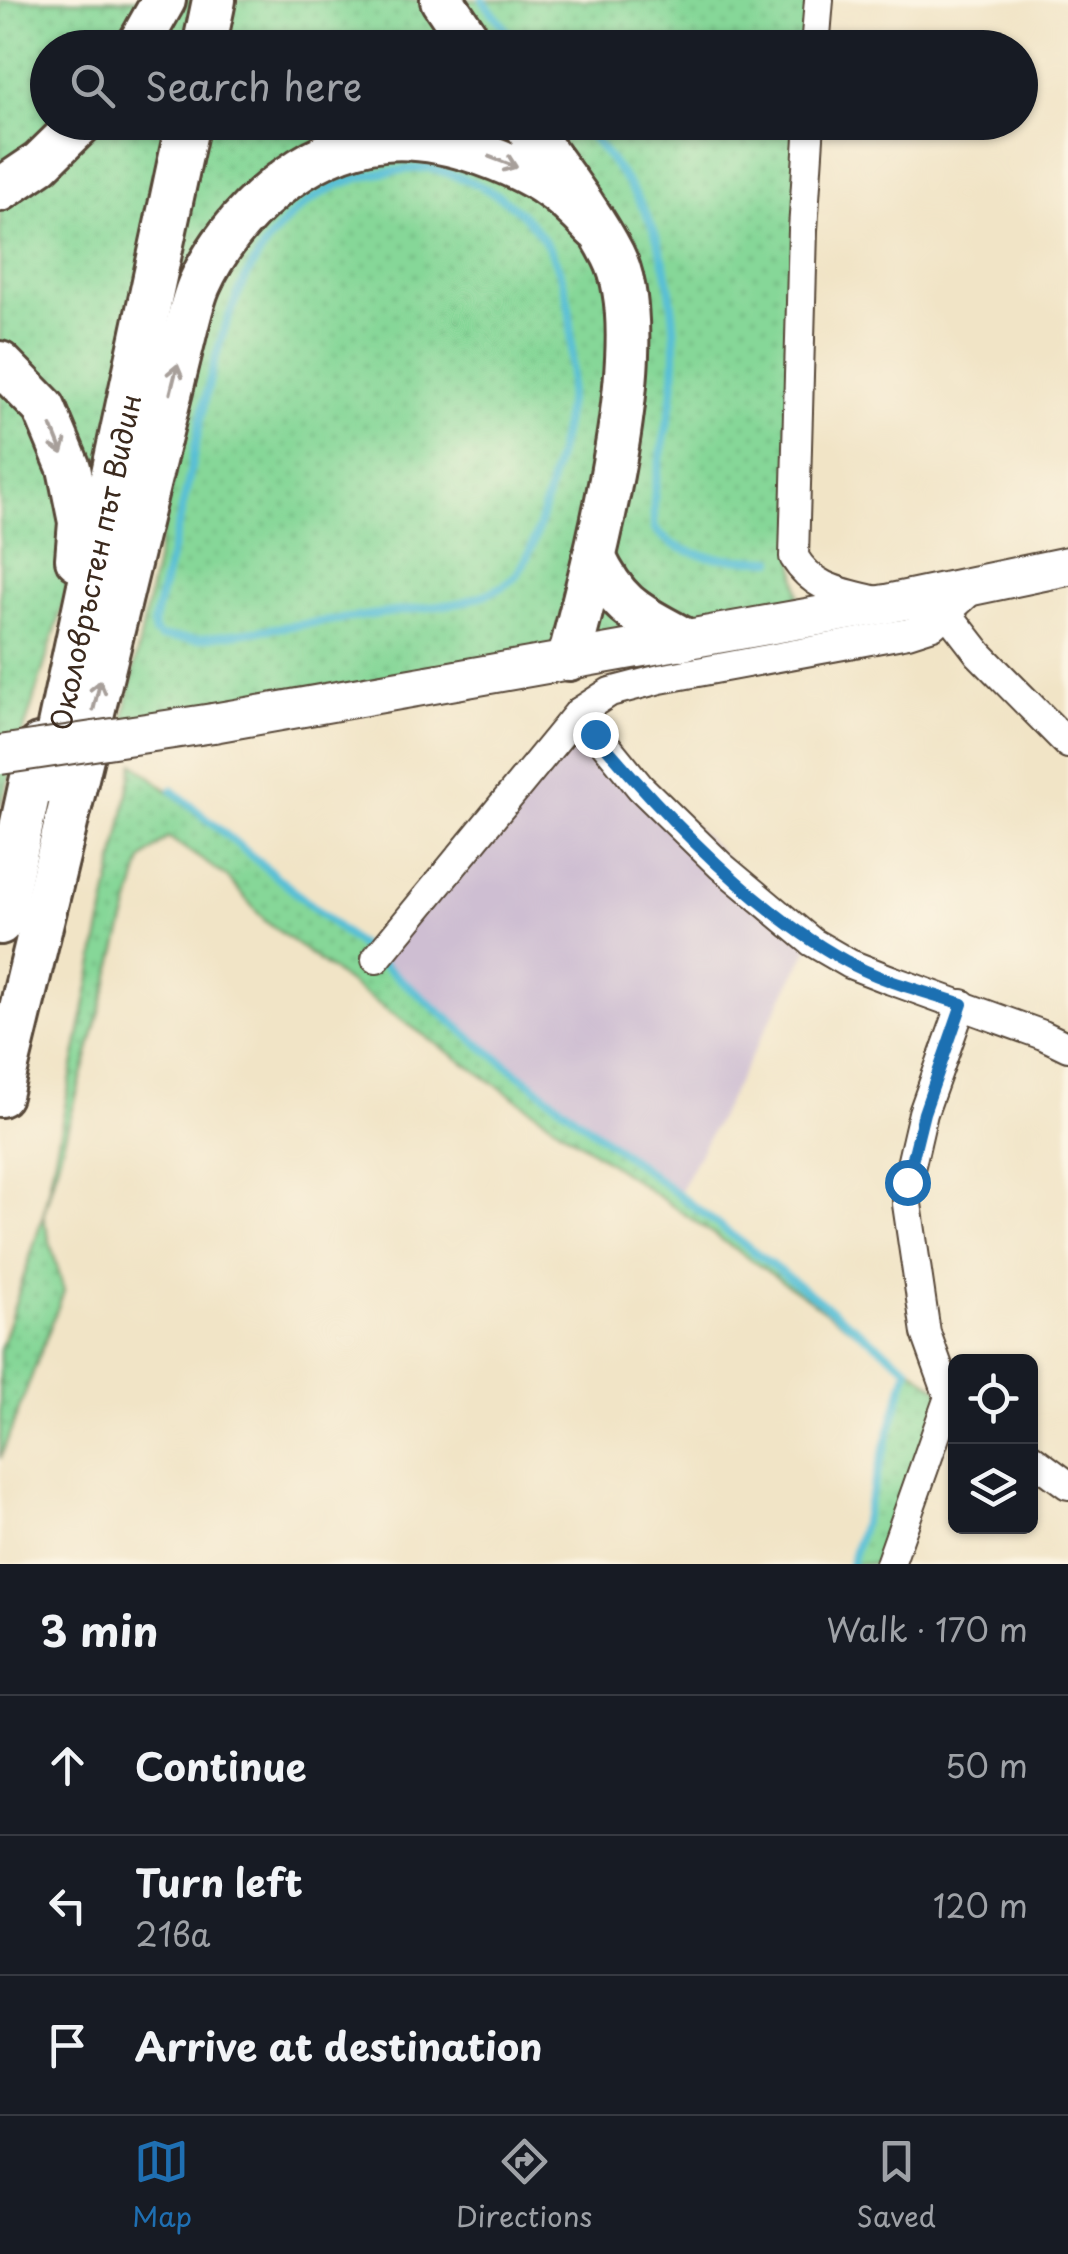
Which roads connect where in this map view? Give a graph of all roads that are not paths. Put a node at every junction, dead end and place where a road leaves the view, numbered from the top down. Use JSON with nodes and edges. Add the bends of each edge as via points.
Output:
{"nodes":[{"id":1,"x":164,"y":0,"type":"edge"},
{"id":2,"x":214,"y":0,"type":"edge"},
{"id":3,"x":442,"y":0,"type":"edge"},
{"id":4,"x":819,"y":0,"type":"edge"},
{"id":5,"x":147,"y":30,"type":"edge"},
{"id":6,"x":208,"y":30,"type":"edge"},
{"id":7,"x":462,"y":30,"type":"edge"},
{"id":8,"x":817,"y":30,"type":"edge"},
{"id":9,"x":64,"y":140,"type":"edge"},
{"id":10,"x":184,"y":140,"type":"edge"},
{"id":11,"x":382,"y":140,"type":"edge"},
{"id":12,"x":425,"y":140,"type":"edge"},
{"id":13,"x":536,"y":140,"type":"edge"},
{"id":14,"x":809,"y":140,"type":"edge"},
{"id":15,"x":0,"y":190,"type":"edge"},
{"id":16,"x":595,"y":228,"type":"junction"},
{"id":17,"x":0,"y":364,"type":"edge"},
{"id":18,"x":594,"y":557,"type":"junction"},
{"id":19,"x":1068,"y":566,"type":"edge"},
{"id":20,"x":978,"y":584,"type":"junction"},
{"id":21,"x":886,"y":604,"type":"junction"},
{"id":22,"x":948,"y":614,"type":"junction"},
{"id":23,"x":683,"y":639,"type":"junction"},
{"id":24,"x":570,"y":659,"type":"junction"},
{"id":25,"x":579,"y":712,"type":"junction"},
{"id":26,"x":1068,"y":744,"type":"edge"},
{"id":27,"x":0,"y":755,"type":"edge"},
{"id":28,"x":0,"y":923,"type":"edge"},
{"id":29,"x":376,"y":959,"type":"dead end"},
{"id":30,"x":0,"y":1000,"type":"edge"},
{"id":31,"x":962,"y":1004,"type":"junction"},
{"id":32,"x":1068,"y":1047,"type":"edge"},
{"id":33,"x":0,"y":1096,"type":"edge"},
{"id":34,"x":948,"y":1389,"type":"edge"},
{"id":35,"x":948,"y":1410,"type":"edge"},
{"id":36,"x":1038,"y":1463,"type":"edge"},
{"id":37,"x":1068,"y":1485,"type":"edge"},
{"id":38,"x":890,"y":1564,"type":"edge"}],
"edges":[{"from":1,"to":5,"type":"main road"},
{"from":2,"to":6,"type":"main road"},
{"from":3,"to":7,"type":"main road"},
{"from":4,"to":8,"type":"street"},
{"from":9,"to":15,"type":"main road"},
{"from":10,"to":30,"type":"main road","name":"Околовръстен път Видин"},
{"from":33,"to":11,"type":"main road","one_way":true,"via":[[198,287],[218,248],[258,203],[335,151]]},
{"from":12,"to":16,"type":"main road","one_way":true,"via":[[542,178]]},
{"from":13,"to":16,"type":"main road"},
{"from":14,"to":21,"type":"street","via":[[794,557],[805,575],[832,590]]},
{"from":16,"to":18,"type":"main road","via":[[615,258],[628,306],[629,350]]},
{"from":17,"to":28,"type":"main road","one_way":true,"via":[[44,408],[69,468],[80,522],[70,606]]},
{"from":18,"to":23,"type":"main road","via":[[628,608]]},
{"from":18,"to":24,"type":"main road"},
{"from":19,"to":20,"type":"main road"},
{"from":20,"to":21,"type":"main road"},
{"from":20,"to":22,"type":"street"},
{"from":21,"to":23,"type":"main road"},
{"from":22,"to":25,"type":"street","via":[[908,633],[610,692]]},
{"from":22,"to":26,"type":"street"},
{"from":23,"to":24,"type":"main road"},
{"from":24,"to":27,"type":"main road","bridge":true},
{"from":25,"to":29,"type":"street"},
{"from":25,"to":31,"type":"street","via":[[640,787],[812,942],[850,964]]},
{"from":31,"to":32,"type":"street"},
{"from":31,"to":34,"type":"street","via":[[907,1182],[926,1332]]},
{"from":35,"to":38,"type":"street"},
{"from":36,"to":37,"type":"street"}]}
